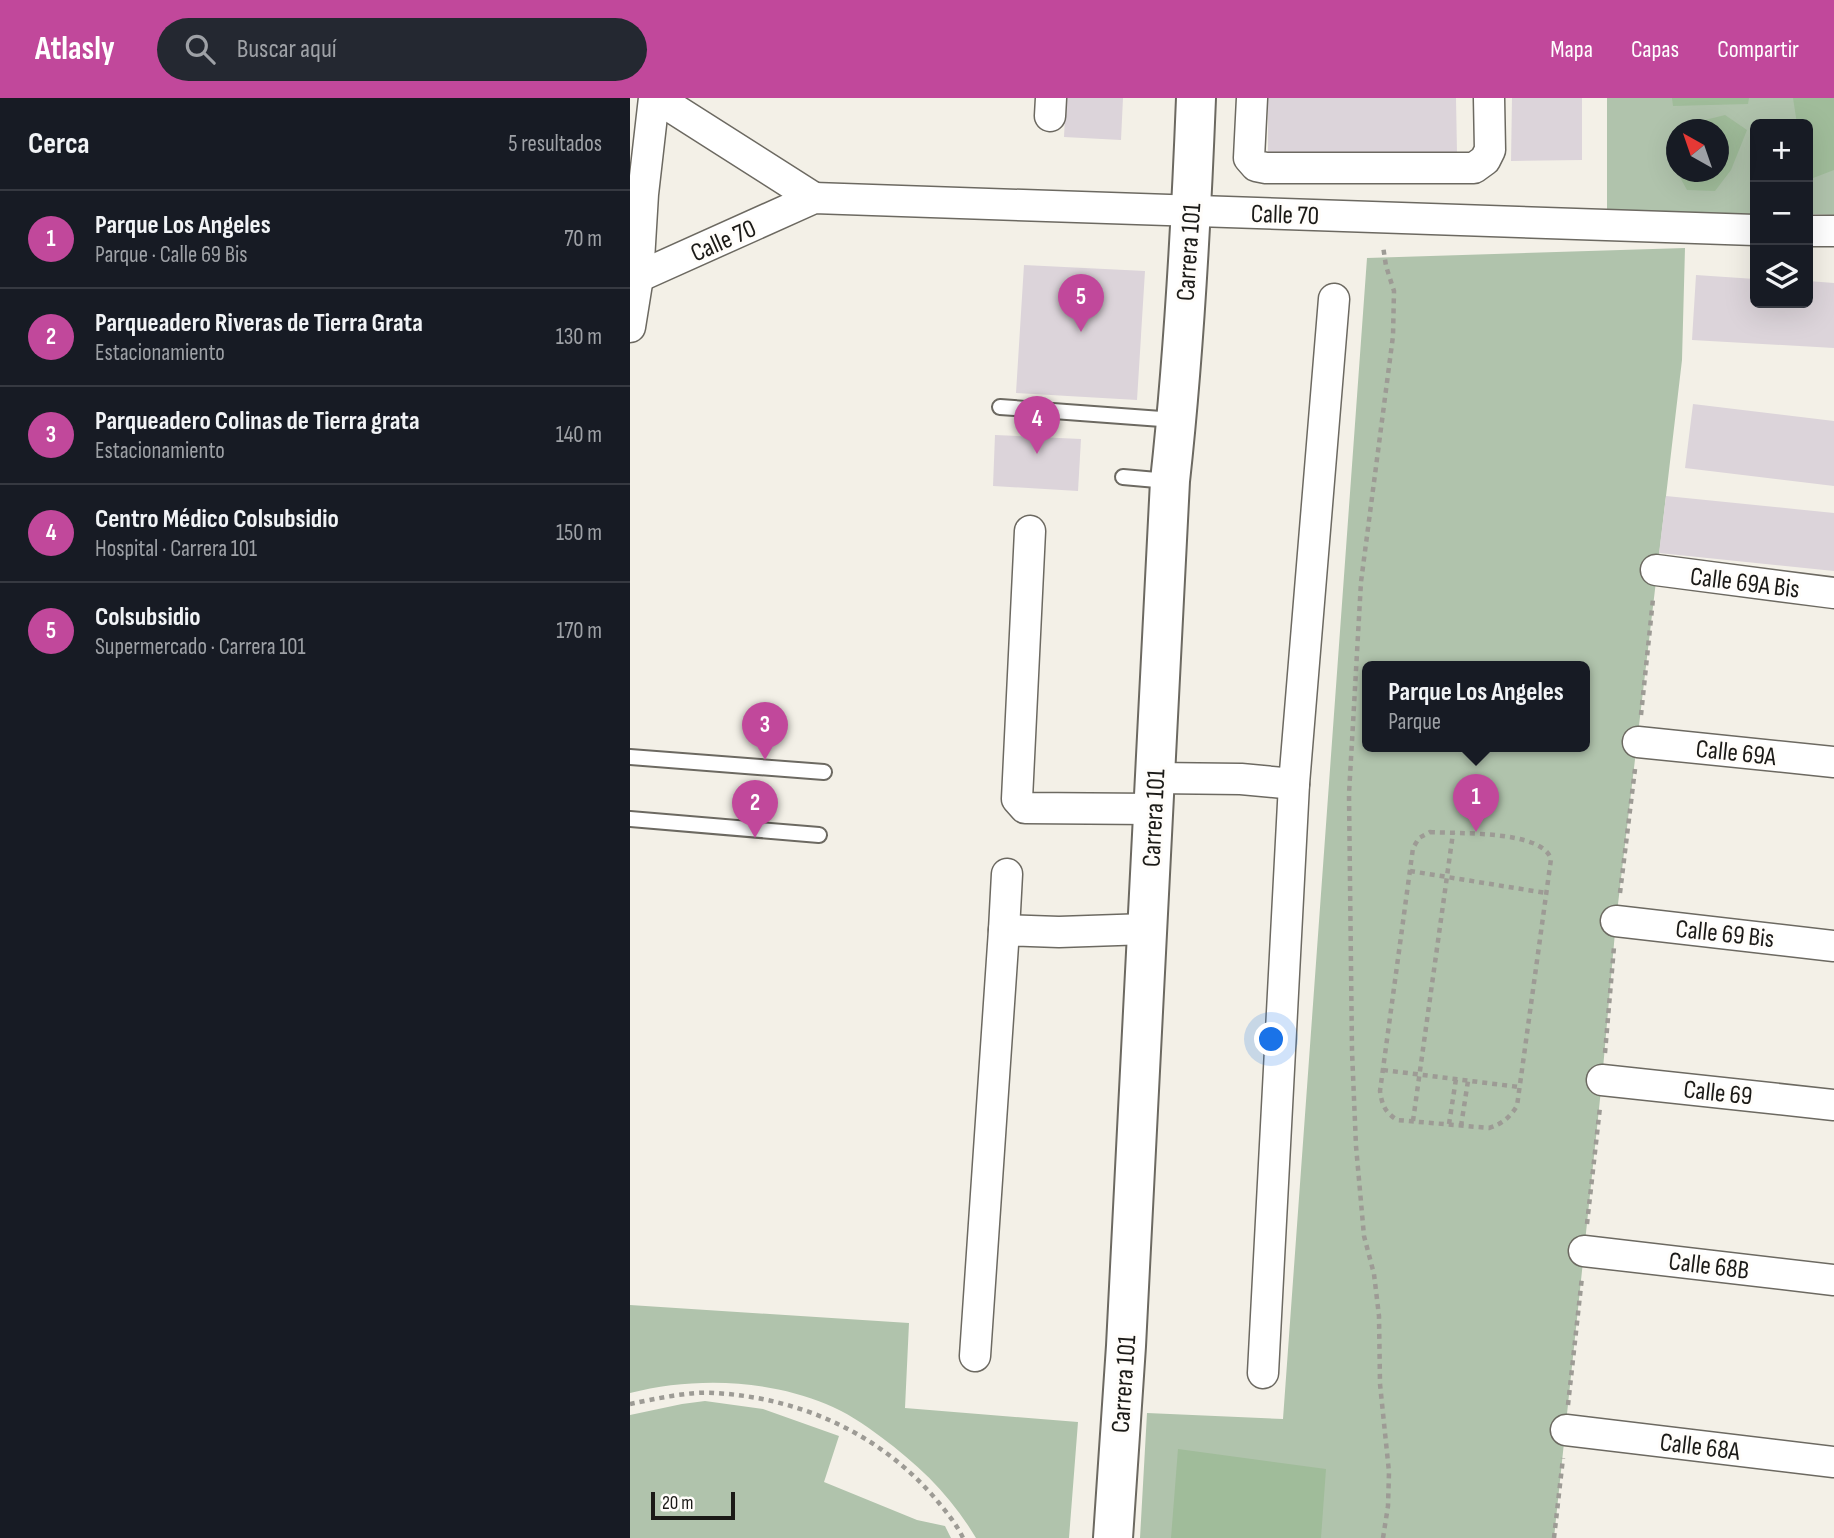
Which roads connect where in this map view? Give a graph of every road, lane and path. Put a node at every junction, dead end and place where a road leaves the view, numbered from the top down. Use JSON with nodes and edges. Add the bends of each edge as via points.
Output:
{"nodes":[{"id":1,"x":656,"y":98,"type":"edge"},
{"id":2,"x":1196,"y":98,"type":"edge"},
{"id":3,"x":1252,"y":98,"type":"edge"},
{"id":4,"x":1489,"y":98,"type":"edge"},
{"id":5,"x":814,"y":198,"type":"junction"},
{"id":6,"x":1192,"y":211,"type":"junction"},
{"id":7,"x":1379,"y":218,"type":"junction"},
{"id":8,"x":1750,"y":230,"type":"edge"},
{"id":9,"x":1813,"y":231,"type":"edge"},
{"id":10,"x":1834,"y":231,"type":"edge"},
{"id":11,"x":634,"y":278,"type":"edge"},
{"id":12,"x":1335,"y":299,"type":"dead end"},
{"id":13,"x":630,"y":327,"type":"edge"},
{"id":14,"x":1000,"y":407,"type":"dead end"},
{"id":15,"x":1177,"y":420,"type":"junction"},
{"id":16,"x":1124,"y":477,"type":"dead end"},
{"id":17,"x":1170,"y":481,"type":"junction"},
{"id":18,"x":1030,"y":531,"type":"dead end"},
{"id":19,"x":1656,"y":570,"type":"dead end"},
{"id":20,"x":1834,"y":593,"type":"edge"},
{"id":21,"x":1638,"y":742,"type":"dead end"},
{"id":22,"x":630,"y":757,"type":"edge"},
{"id":23,"x":1834,"y":762,"type":"edge"},
{"id":24,"x":824,"y":772,"type":"dead end"},
{"id":25,"x":1294,"y":784,"type":"junction"},
{"id":26,"x":1154,"y":794,"type":"junction"},
{"id":27,"x":630,"y":819,"type":"edge"},
{"id":28,"x":1453,"y":834,"type":"junction"},
{"id":29,"x":819,"y":835,"type":"dead end"},
{"id":30,"x":1410,"y":871,"type":"junction"},
{"id":31,"x":1007,"y":874,"type":"dead end"},
{"id":32,"x":1447,"y":878,"type":"junction"},
{"id":33,"x":1546,"y":893,"type":"junction"},
{"id":34,"x":1616,"y":921,"type":"dead end"},
{"id":35,"x":1147,"y":929,"type":"junction"},
{"id":36,"x":1004,"y":930,"type":"junction"},
{"id":37,"x":1834,"y":946,"type":"edge"},
{"id":38,"x":1383,"y":1070,"type":"junction"},
{"id":39,"x":1419,"y":1075,"type":"junction"},
{"id":40,"x":1456,"y":1079,"type":"junction"},
{"id":41,"x":1602,"y":1080,"type":"dead end"},
{"id":42,"x":1468,"y":1081,"type":"junction"},
{"id":43,"x":1519,"y":1087,"type":"junction"},
{"id":44,"x":1834,"y":1105,"type":"edge"},
{"id":45,"x":1413,"y":1121,"type":"junction"},
{"id":46,"x":1449,"y":1125,"type":"junction"},
{"id":47,"x":1461,"y":1126,"type":"junction"},
{"id":48,"x":1584,"y":1251,"type":"dead end"},
{"id":49,"x":1834,"y":1280,"type":"edge"},
{"id":50,"x":975,"y":1356,"type":"dead end"},
{"id":51,"x":1263,"y":1373,"type":"dead end"},
{"id":52,"x":630,"y":1404,"type":"edge"},
{"id":53,"x":1566,"y":1430,"type":"dead end"},
{"id":54,"x":1834,"y":1462,"type":"edge"},
{"id":55,"x":963,"y":1538,"type":"edge"},
{"id":56,"x":1113,"y":1538,"type":"edge"},
{"id":57,"x":1383,"y":1538,"type":"edge"}],
"edges":[{"from":1,"to":5,"type":"street"},
{"from":1,"to":11,"type":"street"},
{"from":2,"to":6,"type":"street","name":"Carrera 101"},
{"from":3,"to":4,"type":"street","via":[[1249,158],[1256,166],[1474,168],[1490,150]]},
{"from":5,"to":6,"type":"street","name":"Calle 70"},
{"from":5,"to":11,"type":"street","name":"Calle 70"},
{"from":6,"to":7,"type":"street","name":"Calle 70"},
{"from":6,"to":15,"type":"street","name":"Carrera 101"},
{"from":7,"to":8,"type":"street","name":"Calle 70"},
{"from":7,"to":57,"type":"path","via":[[1394,290],[1394,336],[1361,582],[1349,808],[1356,1146],[1364,1236],[1379,1316],[1389,1472]]},
{"from":9,"to":10,"type":"street"},
{"from":11,"to":13,"type":"street"},
{"from":12,"to":25,"type":"street"},
{"from":14,"to":15,"type":"lane"},
{"from":15,"to":17,"type":"street","name":"Carrera 101"},
{"from":16,"to":17,"type":"lane"},
{"from":17,"to":26,"type":"street","name":"Carrera 101"},
{"from":18,"to":26,"type":"street","via":[[1017,799],[1026,808]]},
{"from":19,"to":20,"type":"street","name":"Calle 69A Bis"},
{"from":21,"to":23,"type":"street","name":"Calle 69A"},
{"from":22,"to":24,"type":"lane"},
{"from":25,"to":26,"type":"street","via":[[1241,779]]},
{"from":25,"to":51,"type":"street"},
{"from":26,"to":35,"type":"street","name":"Carrera 101"},
{"from":27,"to":29,"type":"lane"},
{"from":28,"to":30,"type":"path","via":[[1430,832],[1419,838]]},
{"from":28,"to":32,"type":"path"},
{"from":28,"to":33,"type":"path","via":[[1524,839],[1539,845],[1551,859]]},
{"from":30,"to":32,"type":"path"},
{"from":30,"to":38,"type":"path"},
{"from":31,"to":36,"type":"street"},
{"from":32,"to":33,"type":"path"},
{"from":32,"to":39,"type":"path"},
{"from":33,"to":43,"type":"path"},
{"from":34,"to":37,"type":"street","name":"Calle 69 Bis"},
{"from":35,"to":36,"type":"street"},
{"from":35,"to":56,"type":"street","name":"Carrera 101"},
{"from":36,"to":50,"type":"street"},
{"from":38,"to":39,"type":"path"},
{"from":38,"to":45,"type":"path","via":[[1380,1091],[1386,1113],[1397,1120]]},
{"from":39,"to":40,"type":"path"},
{"from":39,"to":45,"type":"path"},
{"from":40,"to":42,"type":"path"},
{"from":40,"to":46,"type":"path"},
{"from":41,"to":44,"type":"street","name":"Calle 69"},
{"from":42,"to":43,"type":"path"},
{"from":42,"to":47,"type":"path"},
{"from":43,"to":47,"type":"path","via":[[1517,1106],[1499,1125]]},
{"from":45,"to":46,"type":"path"},
{"from":46,"to":47,"type":"path"},
{"from":48,"to":49,"type":"street","name":"Calle 68B"},
{"from":52,"to":55,"type":"path","via":[[712,1392],[770,1399],[833,1421],[889,1452],[927,1488]]},
{"from":53,"to":54,"type":"street","name":"Calle 68A"}]}
